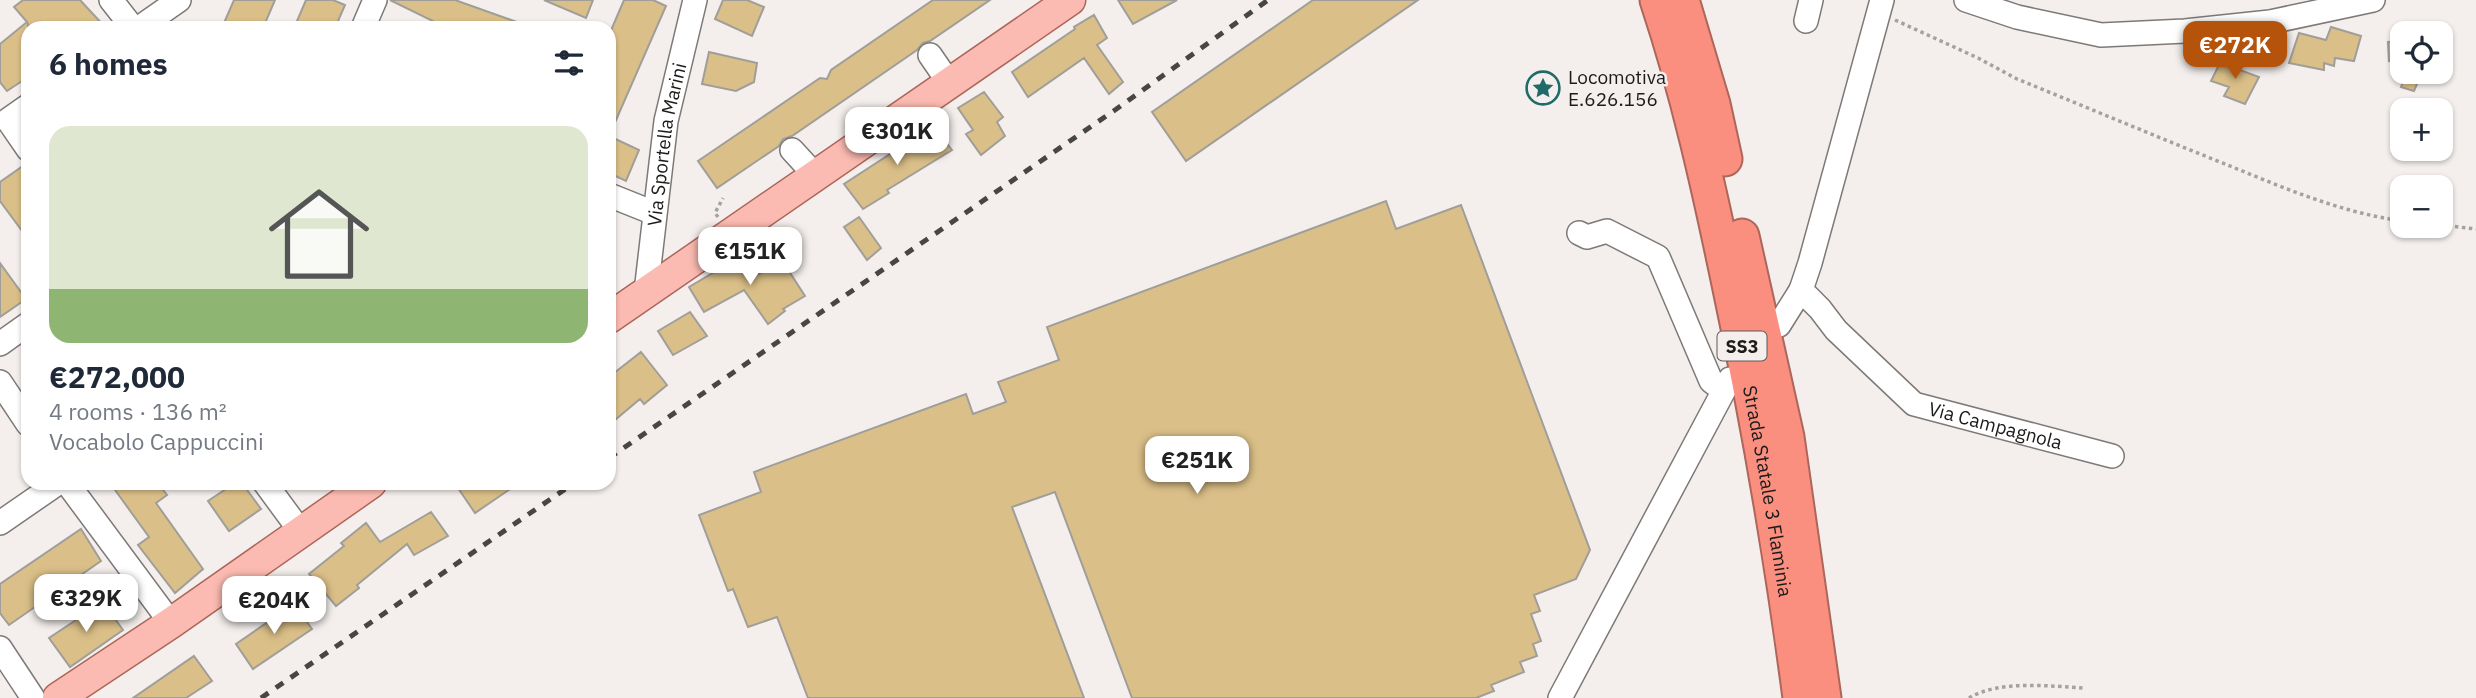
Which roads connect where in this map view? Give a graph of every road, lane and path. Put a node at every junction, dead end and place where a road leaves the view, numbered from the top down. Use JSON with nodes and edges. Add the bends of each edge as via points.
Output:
{"nodes":[{"id":1,"x":111,"y":0,"type":"edge"},
{"id":2,"x":179,"y":0,"type":"edge"},
{"id":3,"x":375,"y":0,"type":"edge"},
{"id":4,"x":695,"y":0,"type":"edge"},
{"id":5,"x":1070,"y":0,"type":"edge"},
{"id":6,"x":1657,"y":0,"type":"edge"},
{"id":7,"x":1682,"y":0,"type":"edge"},
{"id":8,"x":1966,"y":0,"type":"edge"},
{"id":9,"x":2373,"y":0,"type":"edge"},
{"id":10,"x":1880,"y":7,"type":"edge"},
{"id":11,"x":128,"y":21,"type":"edge"},
{"id":12,"x":149,"y":21,"type":"edge"},
{"id":13,"x":366,"y":21,"type":"edge"},
{"id":14,"x":930,"y":55,"type":"dead end"},
{"id":15,"x":950,"y":84,"type":"junction"},
{"id":16,"x":21,"y":111,"type":"edge"},
{"id":17,"x":21,"y":139,"type":"edge"},
{"id":18,"x":792,"y":150,"type":"dead end"},
{"id":19,"x":815,"y":175,"type":"junction"},
{"id":20,"x":616,"y":198,"type":"edge"},
{"id":21,"x":723,"y":198,"type":"dead end"},
{"id":22,"x":654,"y":213,"type":"junction"},
{"id":23,"x":715,"y":213,"type":"dead end"},
{"id":24,"x":2390,"y":219,"type":"edge"},
{"id":25,"x":2453,"y":226,"type":"edge"},
{"id":26,"x":2476,"y":229,"type":"edge"},
{"id":27,"x":1579,"y":233,"type":"dead end"},
{"id":28,"x":1801,"y":290,"type":"junction"},
{"id":29,"x":646,"y":292,"type":"junction"},
{"id":30,"x":616,"y":313,"type":"edge"},
{"id":31,"x":1779,"y":325,"type":"dead end"},
{"id":32,"x":21,"y":329,"type":"edge"},
{"id":33,"x":0,"y":344,"type":"edge"},
{"id":34,"x":0,"y":382,"type":"edge"},
{"id":35,"x":21,"y":414,"type":"edge"},
{"id":36,"x":1787,"y":437,"type":"junction"},
{"id":37,"x":2112,"y":456,"type":"dead end"},
{"id":38,"x":1765,"y":470,"type":"junction"},
{"id":39,"x":48,"y":490,"type":"edge"},
{"id":40,"x":72,"y":490,"type":"edge"},
{"id":41,"x":270,"y":490,"type":"edge"},
{"id":42,"x":360,"y":490,"type":"edge"},
{"id":43,"x":0,"y":523,"type":"edge"},
{"id":44,"x":301,"y":532,"type":"junction"},
{"id":45,"x":171,"y":623,"type":"junction"},
{"id":46,"x":0,"y":648,"type":"edge"},
{"id":47,"x":2083,"y":688,"type":"dead end"},
{"id":48,"x":33,"y":698,"type":"edge"},
{"id":49,"x":58,"y":698,"type":"edge"},
{"id":50,"x":1560,"y":698,"type":"edge"},
{"id":51,"x":1783,"y":698,"type":"edge"},
{"id":52,"x":1800,"y":698,"type":"edge"},
{"id":53,"x":1824,"y":698,"type":"edge"},
{"id":54,"x":1839,"y":698,"type":"edge"},
{"id":55,"x":1969,"y":698,"type":"edge"}],
"edges":[{"from":1,"to":11,"type":"street"},
{"from":2,"to":12,"type":"street"},
{"from":3,"to":13,"type":"street"},
{"from":4,"to":22,"type":"street","name":"Via Sportella Marini","via":[[666,121]]},
{"from":5,"to":15,"type":"main road"},
{"from":6,"to":38,"type":"highway","name":"Strada Statale 3 Flaminia","number":"SS3","via":[[1693,123]]},
{"from":7,"to":36,"type":"highway","name":"Strada Statale 3 Flaminia","number":"SS3","via":[[1713,104]]},
{"from":8,"to":9,"type":"street","via":[[2017,17],[2101,35],[2270,22]]},
{"from":10,"to":24,"type":"path","via":[[2017,79],[2283,187]]},
{"from":10,"to":28,"type":"street"},
{"from":14,"to":15,"type":"street"},
{"from":15,"to":19,"type":"main road"},
{"from":16,"to":17,"type":"street","via":[[8,120]]},
{"from":18,"to":19,"type":"street"},
{"from":19,"to":29,"type":"main road"},
{"from":20,"to":22,"type":"street"},
{"from":21,"to":23,"type":"path"},
{"from":22,"to":29,"type":"street","name":"Via Sportella Marini"},
{"from":25,"to":26,"type":"path"},
{"from":27,"to":50,"type":"street","via":[[1587,237],[1607,232],[1658,257],[1711,381],[1727,385]]},
{"from":28,"to":31,"type":"street"},
{"from":28,"to":37,"type":"street","name":"Via Campagnola","via":[[1914,404]]},
{"from":29,"to":30,"type":"main road"},
{"from":32,"to":33,"type":"street"},
{"from":34,"to":35,"type":"street"},
{"from":36,"to":53,"type":"highway","name":"Strada Statale 3 Flaminia","number":"SS3"},
{"from":36,"to":54,"type":"highway","via":[[1814,531]]},
{"from":38,"to":51,"type":"highway","via":[[1766,540]]},
{"from":38,"to":52,"type":"highway","name":"Strada Statale 3 Flaminia","number":"SS3"},
{"from":39,"to":43,"type":"street"},
{"from":40,"to":45,"type":"street"},
{"from":41,"to":44,"type":"street"},
{"from":42,"to":44,"type":"main road"},
{"from":44,"to":45,"type":"main road"},
{"from":45,"to":49,"type":"main road"},
{"from":46,"to":48,"type":"street"},
{"from":47,"to":55,"type":"path","via":[[1991,689]]}]}
